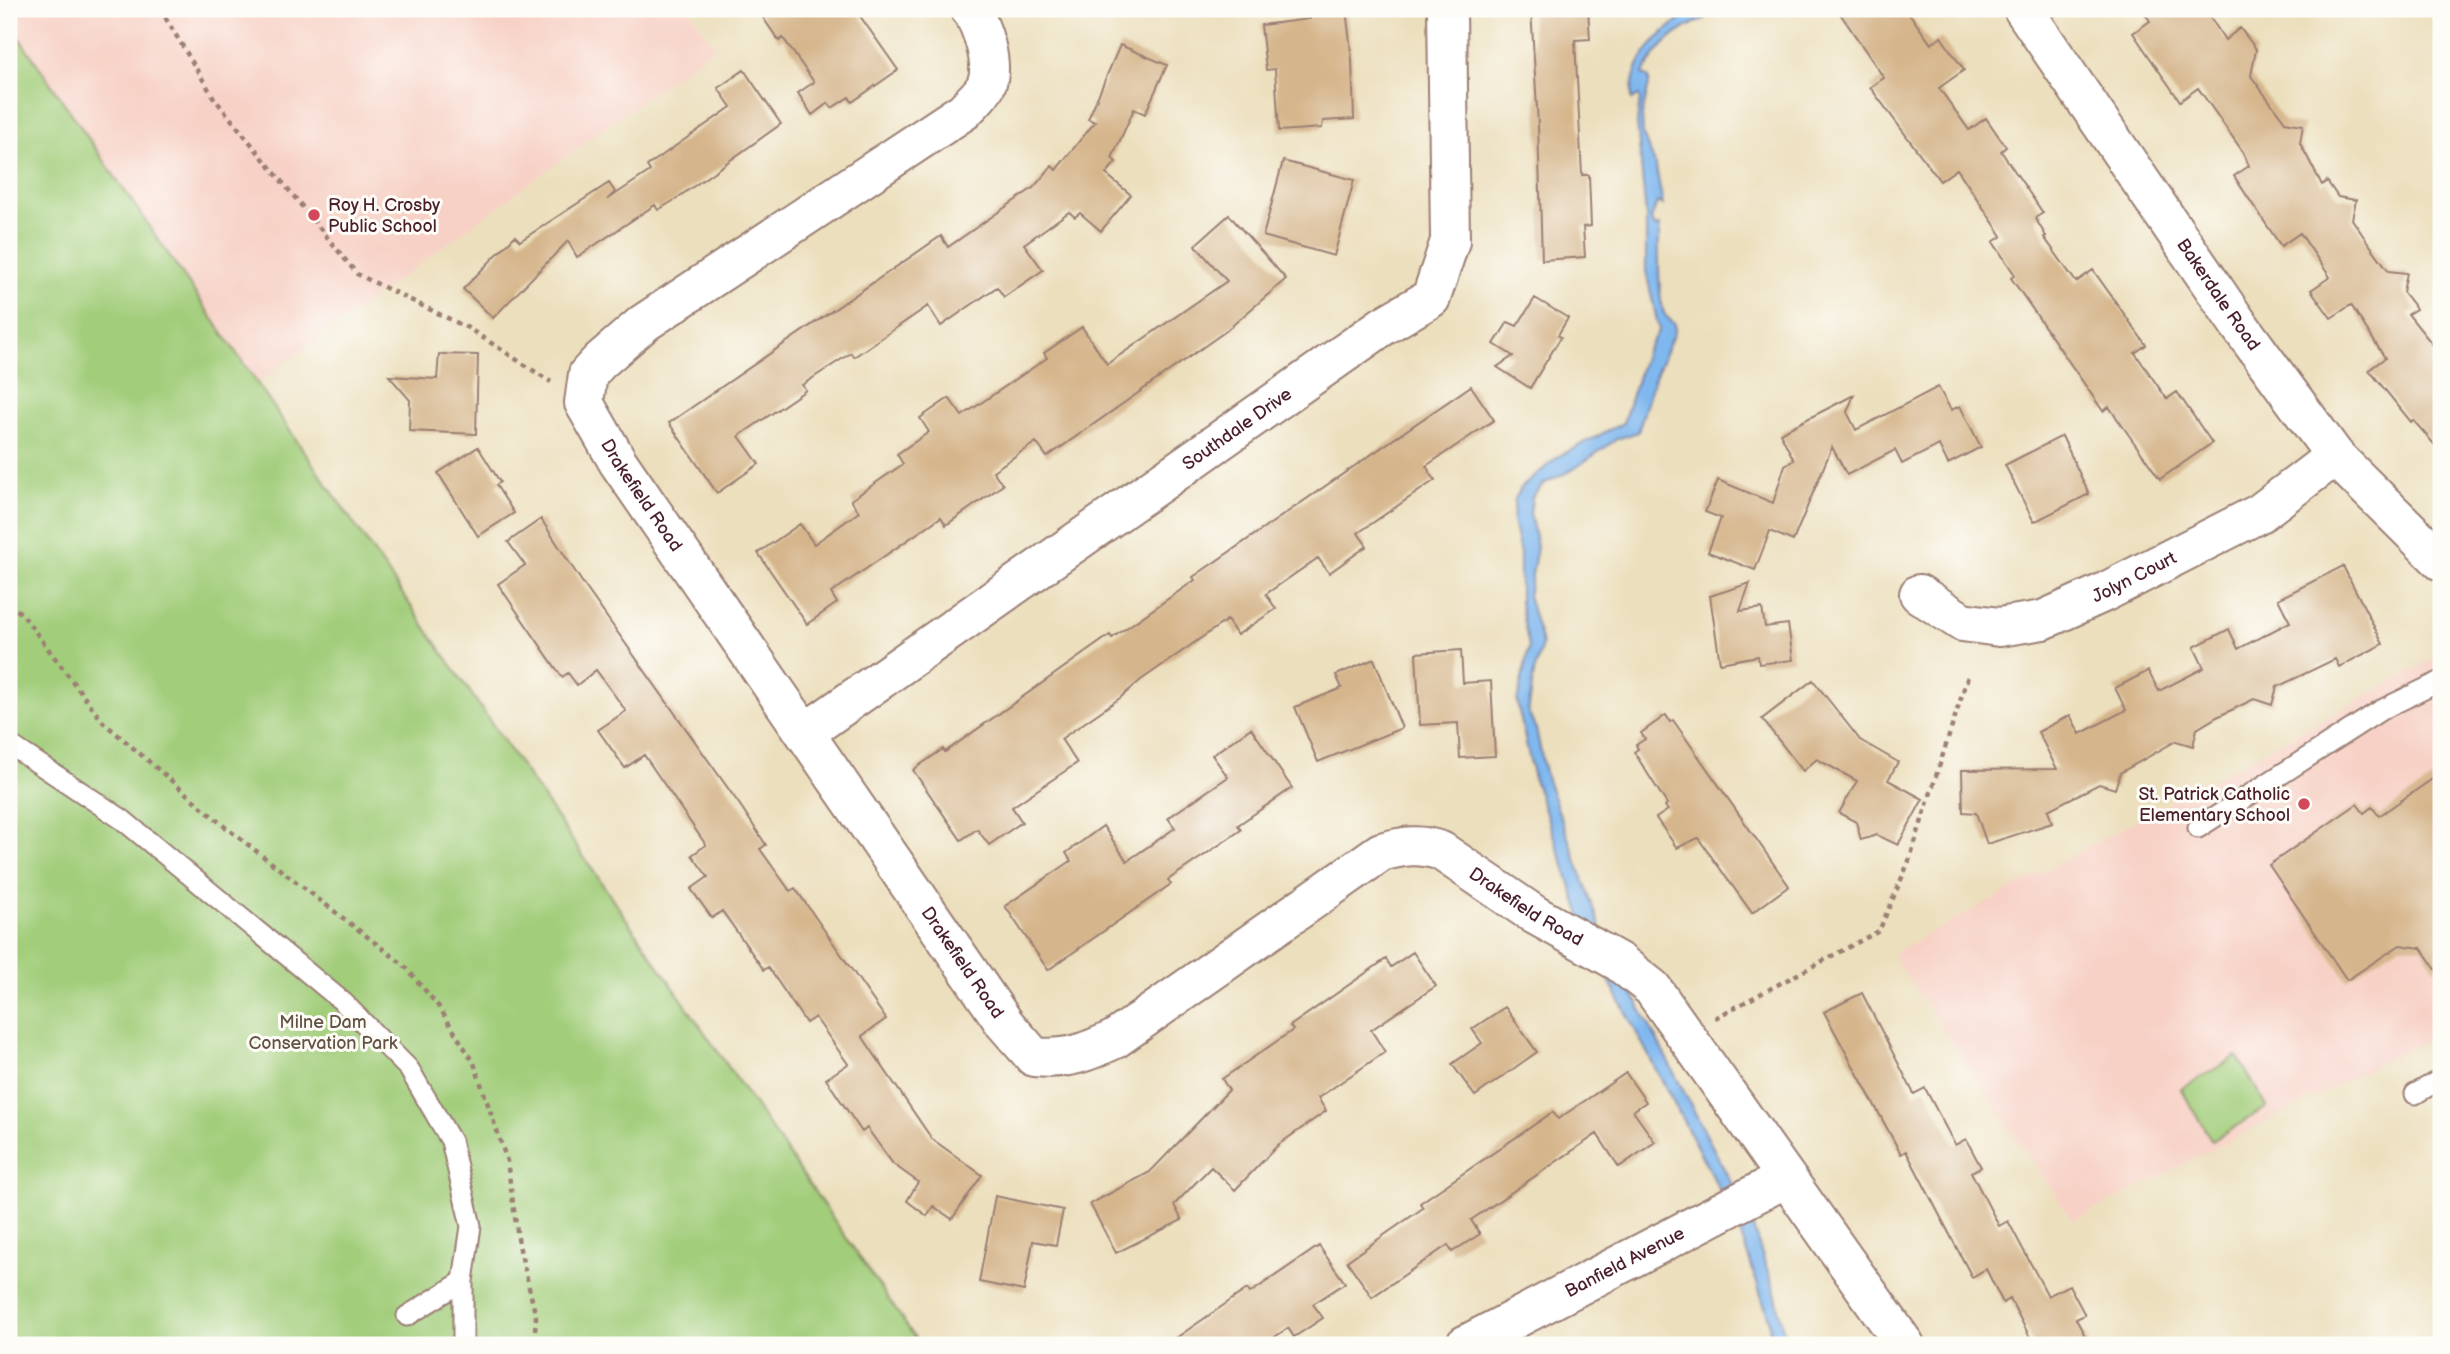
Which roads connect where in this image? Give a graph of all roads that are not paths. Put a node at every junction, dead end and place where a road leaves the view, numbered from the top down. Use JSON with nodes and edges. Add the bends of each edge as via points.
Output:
{"nodes":[{"id":1,"x":970,"y":9,"type":"edge"},
{"id":2,"x":1447,"y":9,"type":"edge"},
{"id":3,"x":2023,"y":9,"type":"edge"},
{"id":4,"x":2335,"y":456,"type":"junction"},
{"id":5,"x":2441,"y":561,"type":"edge"},
{"id":6,"x":1919,"y":594,"type":"dead end"},
{"id":7,"x":2441,"y":681,"type":"edge"},
{"id":8,"x":806,"y":732,"type":"junction"},
{"id":9,"x":9,"y":744,"type":"edge"},
{"id":10,"x":2198,"y":828,"type":"dead end"},
{"id":11,"x":2441,"y":1079,"type":"edge"},
{"id":12,"x":2415,"y":1094,"type":"dead end"},
{"id":13,"x":1786,"y":1178,"type":"junction"},
{"id":14,"x":463,"y":1281,"type":"junction"},
{"id":15,"x":407,"y":1315,"type":"dead end"},
{"id":16,"x":463,"y":1345,"type":"edge"},
{"id":17,"x":1465,"y":1345,"type":"edge"},
{"id":18,"x":1905,"y":1345,"type":"edge"}],
"edges":[{"from":1,"to":8,"type":"street","name":"Drakefield Road","via":[[988,54],[987,85],[964,111],[644,323],[588,374],[584,403],[618,462]]},
{"from":2,"to":8,"type":"street","name":"Southdale Drive","via":[[1450,241],[1431,298],[1383,326]]},
{"from":3,"to":4,"type":"street","name":"Bakerdale Road","via":[[2236,322]]},
{"from":4,"to":5,"type":"street","name":"Bakerdale Road"},
{"from":4,"to":6,"type":"street","name":"Jolyn Court","via":[[2260,513],[2043,620],[1999,627],[1962,622]]},
{"from":7,"to":10,"type":"lane","via":[[2381,710]]},
{"from":8,"to":13,"type":"street","name":"Drakefield Road","via":[[1005,1024],[1034,1057],[1060,1059],[1115,1039],[1360,865],[1381,852],[1424,845],[1441,851],[1535,915],[1619,962],[1651,988]]},
{"from":9,"to":14,"type":"lane","via":[[123,820],[343,1002],[409,1069],[451,1141],[471,1226]]},
{"from":11,"to":12,"type":"lane"},
{"from":13,"to":17,"type":"street","name":"Banfield Avenue"},
{"from":13,"to":18,"type":"street","name":"Drakefield Road"},
{"from":14,"to":15,"type":"lane"},
{"from":14,"to":16,"type":"lane"}]}
